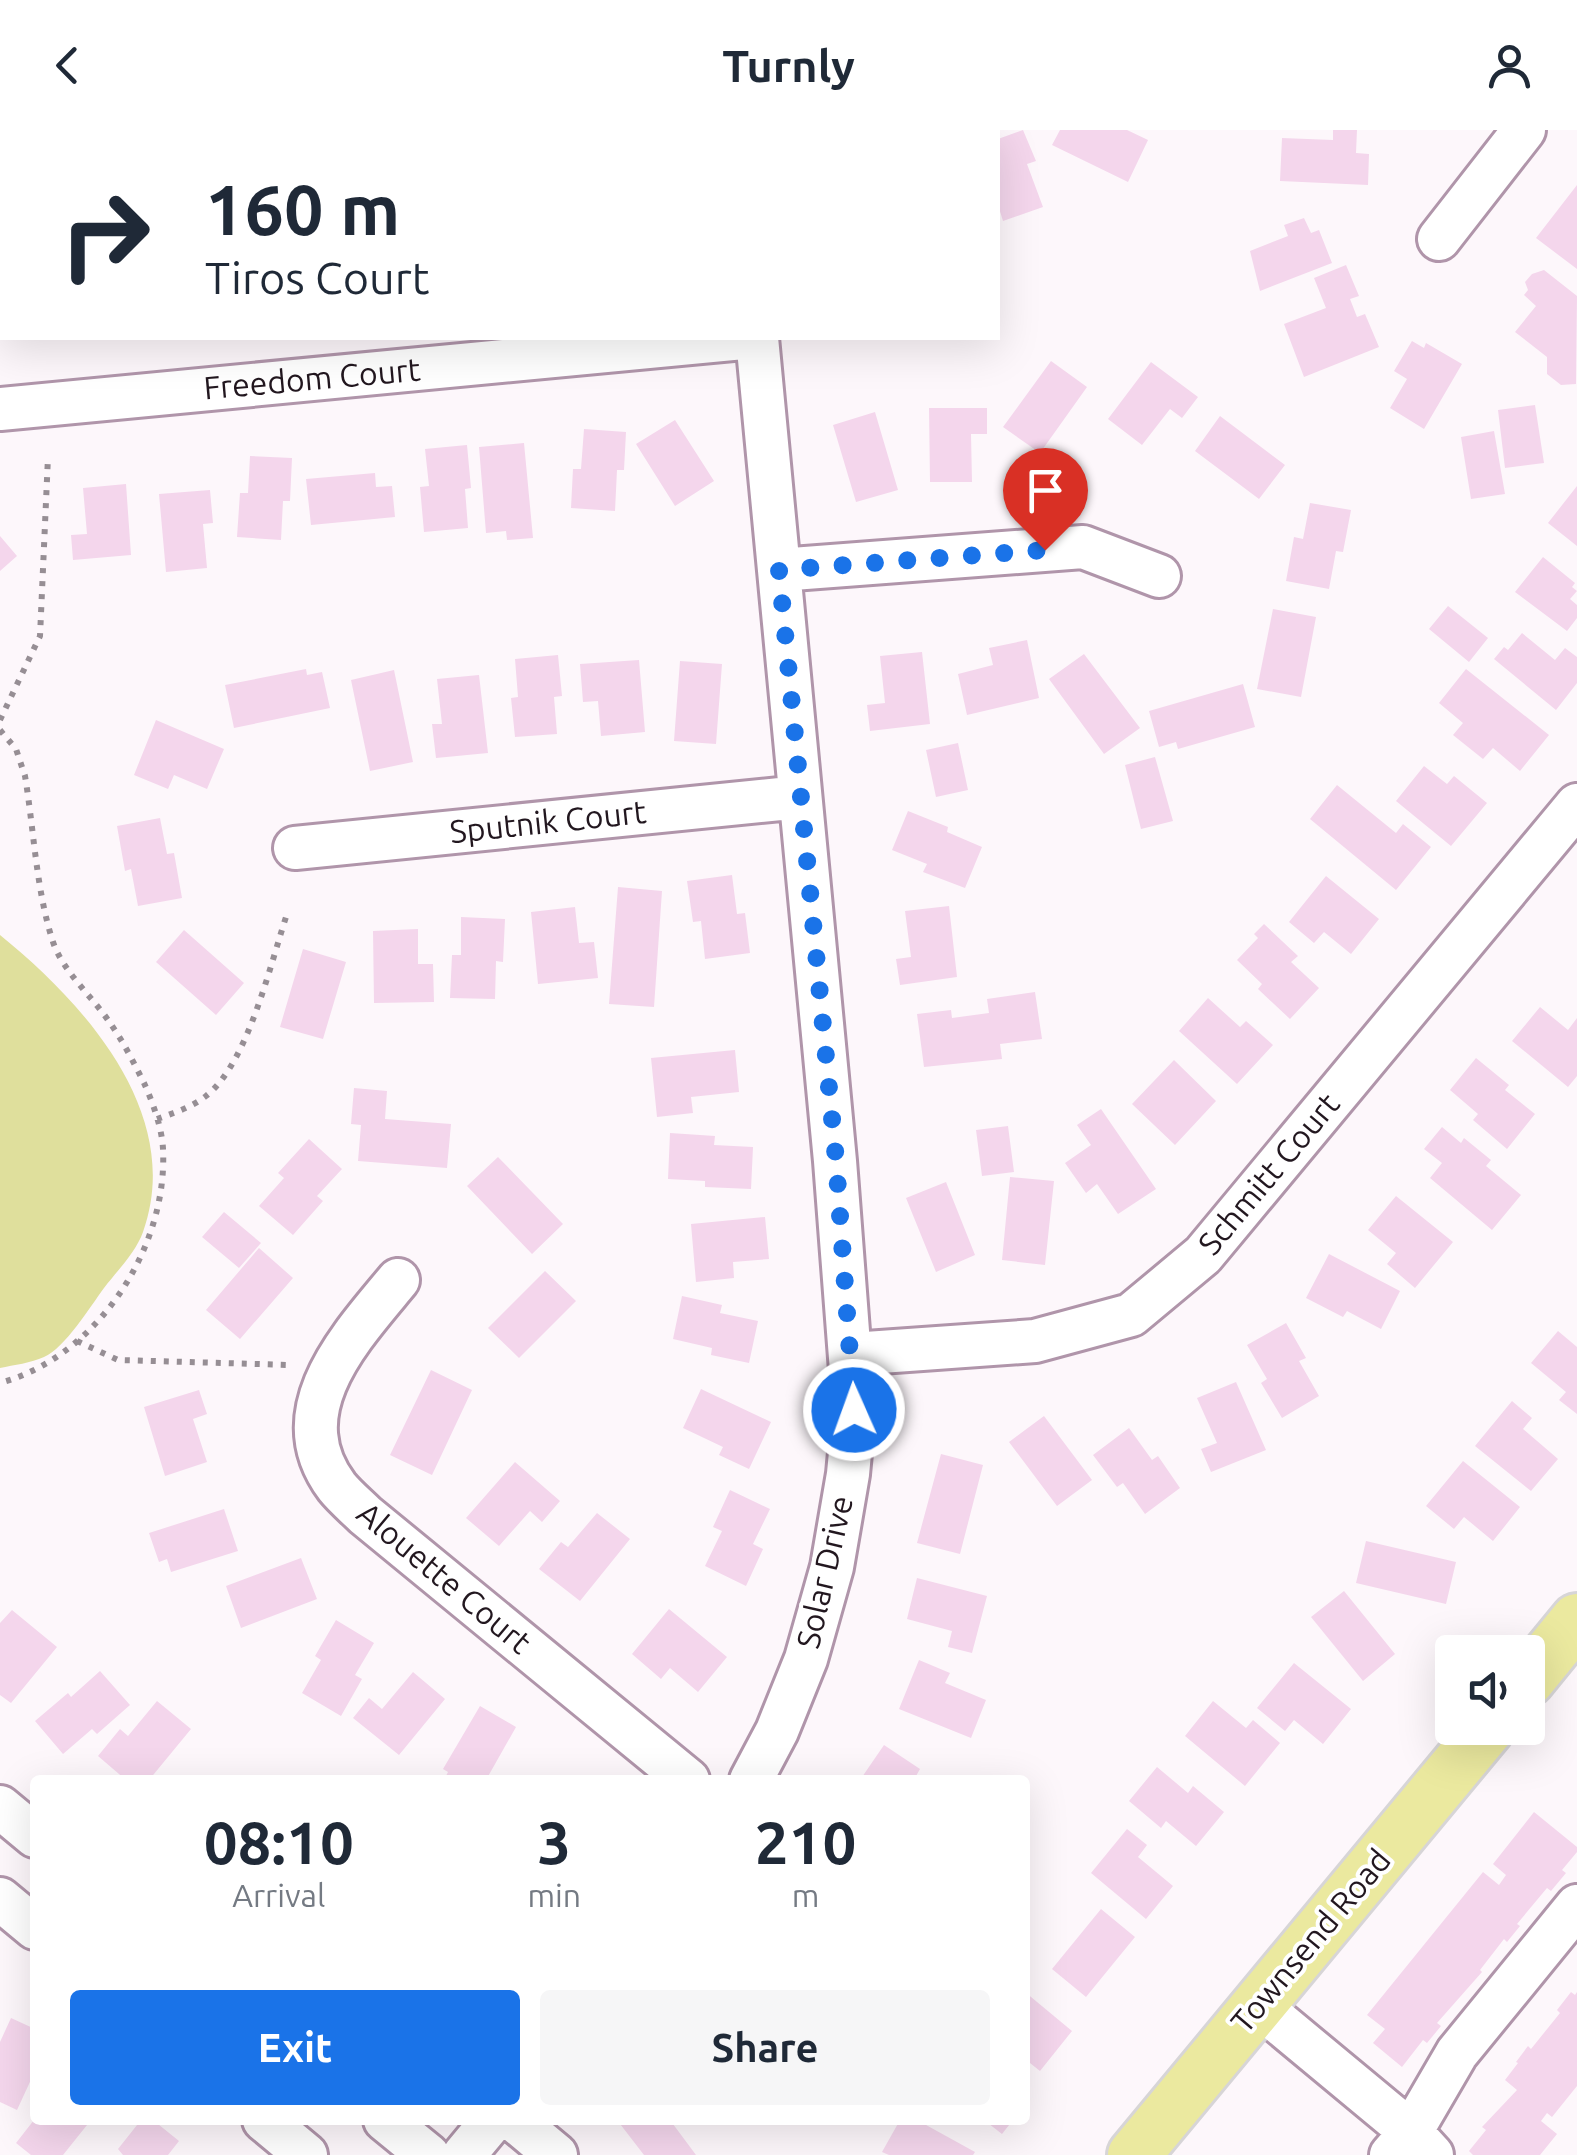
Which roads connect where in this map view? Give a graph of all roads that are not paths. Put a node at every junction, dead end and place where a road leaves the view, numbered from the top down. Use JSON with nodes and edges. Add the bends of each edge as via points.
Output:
{"nodes":[{"id":1,"x":1524,"y":130,"type":"edge"},
{"id":2,"x":1439,"y":239,"type":"dead end"},
{"id":3,"x":722,"y":340,"type":"edge"},
{"id":4,"x":757,"y":340,"type":"edge"},
{"id":5,"x":0,"y":409,"type":"edge"},
{"id":6,"x":779,"y":570,"type":"junction"},
{"id":7,"x":1160,"y":576,"type":"dead end"},
{"id":8,"x":800,"y":797,"type":"junction"},
{"id":9,"x":1577,"y":805,"type":"edge"},
{"id":10,"x":295,"y":848,"type":"dead end"},
{"id":11,"x":398,"y":1280,"type":"dead end"},
{"id":12,"x":852,"y":1354,"type":"junction"},
{"id":13,"x":1577,"y":1620,"type":"edge"},
{"id":14,"x":1545,"y":1659,"type":"edge"},
{"id":15,"x":1474,"y":1745,"type":"edge"},
{"id":16,"x":682,"y":1775,"type":"edge"},
{"id":17,"x":755,"y":1775,"type":"edge"},
{"id":18,"x":0,"y":1808,"type":"edge"},
{"id":19,"x":30,"y":1832,"type":"edge"},
{"id":20,"x":0,"y":1899,"type":"edge"},
{"id":21,"x":1577,"y":1906,"type":"edge"},
{"id":22,"x":30,"y":1924,"type":"edge"},
{"id":23,"x":1258,"y":2005,"type":"junction"},
{"id":24,"x":270,"y":2125,"type":"edge"},
{"id":25,"x":391,"y":2125,"type":"edge"},
{"id":26,"x":489,"y":2125,"type":"edge"},
{"id":27,"x":520,"y":2125,"type":"edge"},
{"id":28,"x":1411,"y":2147,"type":"edge"},
{"id":29,"x":306,"y":2155,"type":"edge"},
{"id":30,"x":428,"y":2155,"type":"edge"},
{"id":31,"x":464,"y":2155,"type":"edge"},
{"id":32,"x":556,"y":2155,"type":"edge"},
{"id":33,"x":1134,"y":2155,"type":"edge"}],
"edges":[{"from":1,"to":2,"type":"street"},
{"from":3,"to":5,"type":"street","name":"Freedom Court"},
{"from":4,"to":6,"type":"street","name":"Solar Drive"},
{"from":6,"to":7,"type":"street","via":[[1082,547]]},
{"from":6,"to":8,"type":"street","name":"Solar Drive"},
{"from":8,"to":10,"type":"street","name":"Sputnik Court"},
{"from":8,"to":12,"type":"street","name":"Solar Drive"},
{"from":9,"to":12,"type":"street","name":"Schmitt Court","via":[[1204,1255],[1131,1314],[1035,1341]]},
{"from":11,"to":16,"type":"street","name":"Alouette Court","via":[[357,1329],[321,1390],[320,1453],[336,1486]]},
{"from":12,"to":17,"type":"street","name":"Solar Drive","via":[[851,1442],[832,1567],[806,1659]]},
{"from":13,"to":14,"type":"main road"},
{"from":15,"to":23,"type":"main road","name":"Townsend Road"},
{"from":18,"to":19,"type":"street"},
{"from":20,"to":22,"type":"street"},
{"from":21,"to":28,"type":"street","via":[[1457,2053]]},
{"from":23,"to":28,"type":"street"},
{"from":23,"to":33,"type":"main road","name":"Townsend Road"},
{"from":24,"to":29,"type":"street"},
{"from":25,"to":30,"type":"street"},
{"from":26,"to":31,"type":"street"},
{"from":27,"to":32,"type":"street"}]}
